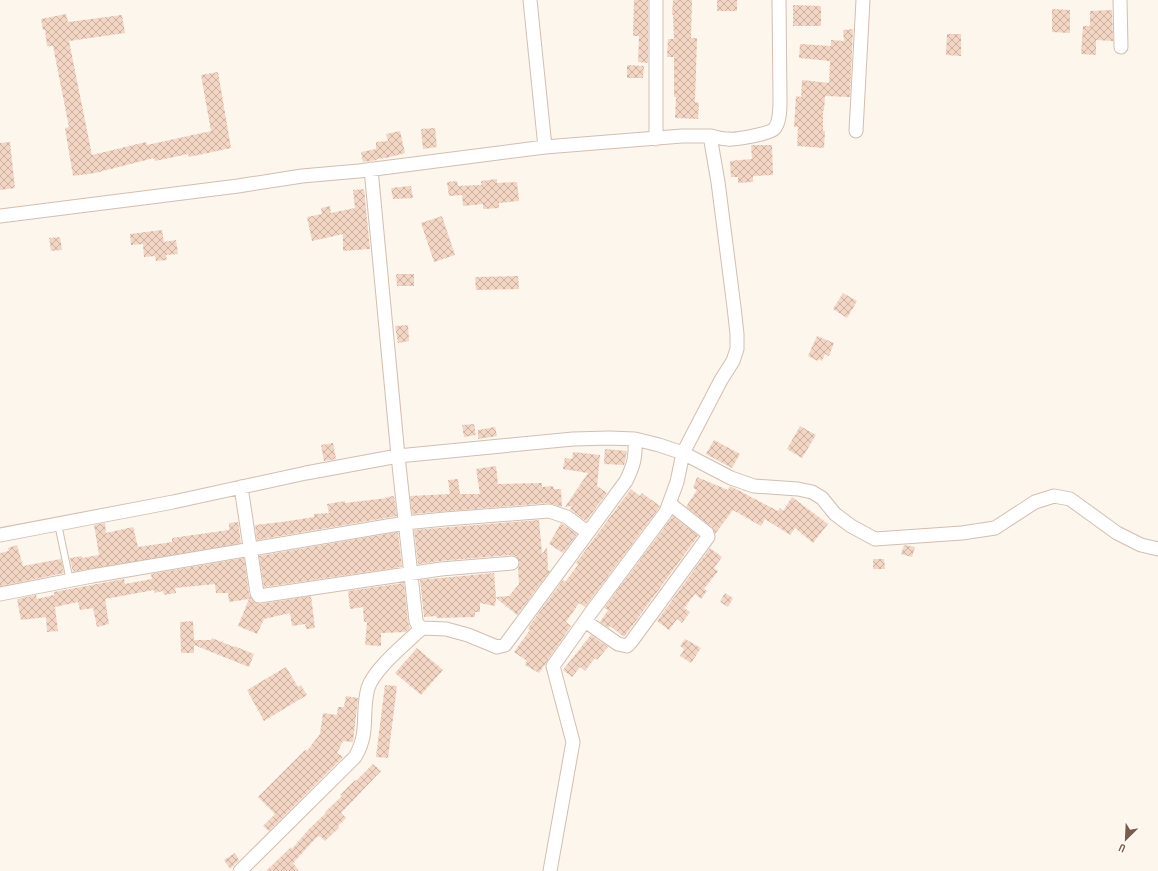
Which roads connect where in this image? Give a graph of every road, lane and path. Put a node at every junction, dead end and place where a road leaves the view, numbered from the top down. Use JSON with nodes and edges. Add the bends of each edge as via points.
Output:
{"nodes":[{"id":1,"x":530,"y":0,"type":"edge"},
{"id":2,"x":656,"y":0,"type":"edge"},
{"id":3,"x":779,"y":0,"type":"edge"},
{"id":4,"x":863,"y":0,"type":"edge"},
{"id":5,"x":1120,"y":0,"type":"edge"},
{"id":6,"x":1121,"y":47,"type":"dead end"},
{"id":7,"x":856,"y":131,"type":"dead end"},
{"id":8,"x":710,"y":136,"type":"junction"},
{"id":9,"x":656,"y":139,"type":"junction"},
{"id":10,"x":545,"y":148,"type":"junction"},
{"id":11,"x":370,"y":169,"type":"junction"},
{"id":12,"x":0,"y":216,"type":"edge"},
{"id":13,"x":635,"y":439,"type":"junction"},
{"id":14,"x":683,"y":454,"type":"junction"},
{"id":15,"x":398,"y":456,"type":"junction"},
{"id":16,"x":241,"y":487,"type":"junction"},
{"id":17,"x":670,"y":504,"type":"junction"},
{"id":18,"x":405,"y":523,"type":"junction"},
{"id":19,"x":58,"y":524,"type":"junction"},
{"id":20,"x":587,"y":532,"type":"junction"},
{"id":21,"x":0,"y":535,"type":"edge"},
{"id":22,"x":1158,"y":549,"type":"edge"},
{"id":23,"x":251,"y":550,"type":"junction"},
{"id":24,"x":512,"y":563,"type":"dead end"},
{"id":25,"x":411,"y":574,"type":"junction"},
{"id":26,"x":70,"y":581,"type":"junction"},
{"id":27,"x":0,"y":594,"type":"edge"},
{"id":28,"x":585,"y":620,"type":"junction"},
{"id":29,"x":422,"y":628,"type":"junction"},
{"id":30,"x":240,"y":871,"type":"edge"},
{"id":31,"x":550,"y":871,"type":"edge"}],
"edges":[{"from":1,"to":10,"type":"street"},
{"from":2,"to":9,"type":"street"},
{"from":3,"to":8,"type":"street","via":[[780,99],[774,130],[730,139]]},
{"from":4,"to":7,"type":"street"},
{"from":5,"to":6,"type":"street"},
{"from":8,"to":9,"type":"street"},
{"from":8,"to":14,"type":"street","via":[[734,307],[736,350],[733,361]]},
{"from":9,"to":10,"type":"street"},
{"from":10,"to":11,"type":"street"},
{"from":11,"to":12,"type":"street"},
{"from":11,"to":15,"type":"street"},
{"from":13,"to":14,"type":"street"},
{"from":13,"to":15,"type":"street","via":[[573,439]]},
{"from":13,"to":20,"type":"street","via":[[636,456],[632,470]]},
{"from":14,"to":17,"type":"street"},
{"from":14,"to":22,"type":"street","via":[[731,478],[754,486],[812,492],[822,498],[835,514],[851,526],[875,539],[995,528],[1035,502],[1054,496],[1070,498],[1117,533],[1141,545]]},
{"from":15,"to":16,"type":"street"},
{"from":15,"to":18,"type":"street"},
{"from":16,"to":19,"type":"street"},
{"from":16,"to":23,"type":"street"},
{"from":17,"to":28,"type":"street"},
{"from":17,"to":28,"type":"street","via":[[707,533],[708,537],[696,556],[627,646],[618,644]]},
{"from":18,"to":20,"type":"street","via":[[549,512],[567,517]]},
{"from":18,"to":23,"type":"street"},
{"from":18,"to":25,"type":"street"},
{"from":19,"to":21,"type":"street"},
{"from":19,"to":26,"type":"lane"},
{"from":20,"to":29,"type":"street","via":[[509,640],[501,647],[455,630]]},
{"from":23,"to":25,"type":"street","via":[[258,594],[261,597]]},
{"from":23,"to":26,"type":"street"},
{"from":24,"to":25,"type":"street"},
{"from":25,"to":29,"type":"street","via":[[416,621]]},
{"from":26,"to":27,"type":"street"},
{"from":28,"to":31,"type":"street","via":[[553,666],[574,742]]},
{"from":29,"to":30,"type":"street","via":[[372,679],[366,700],[364,735],[355,758]]}]}
